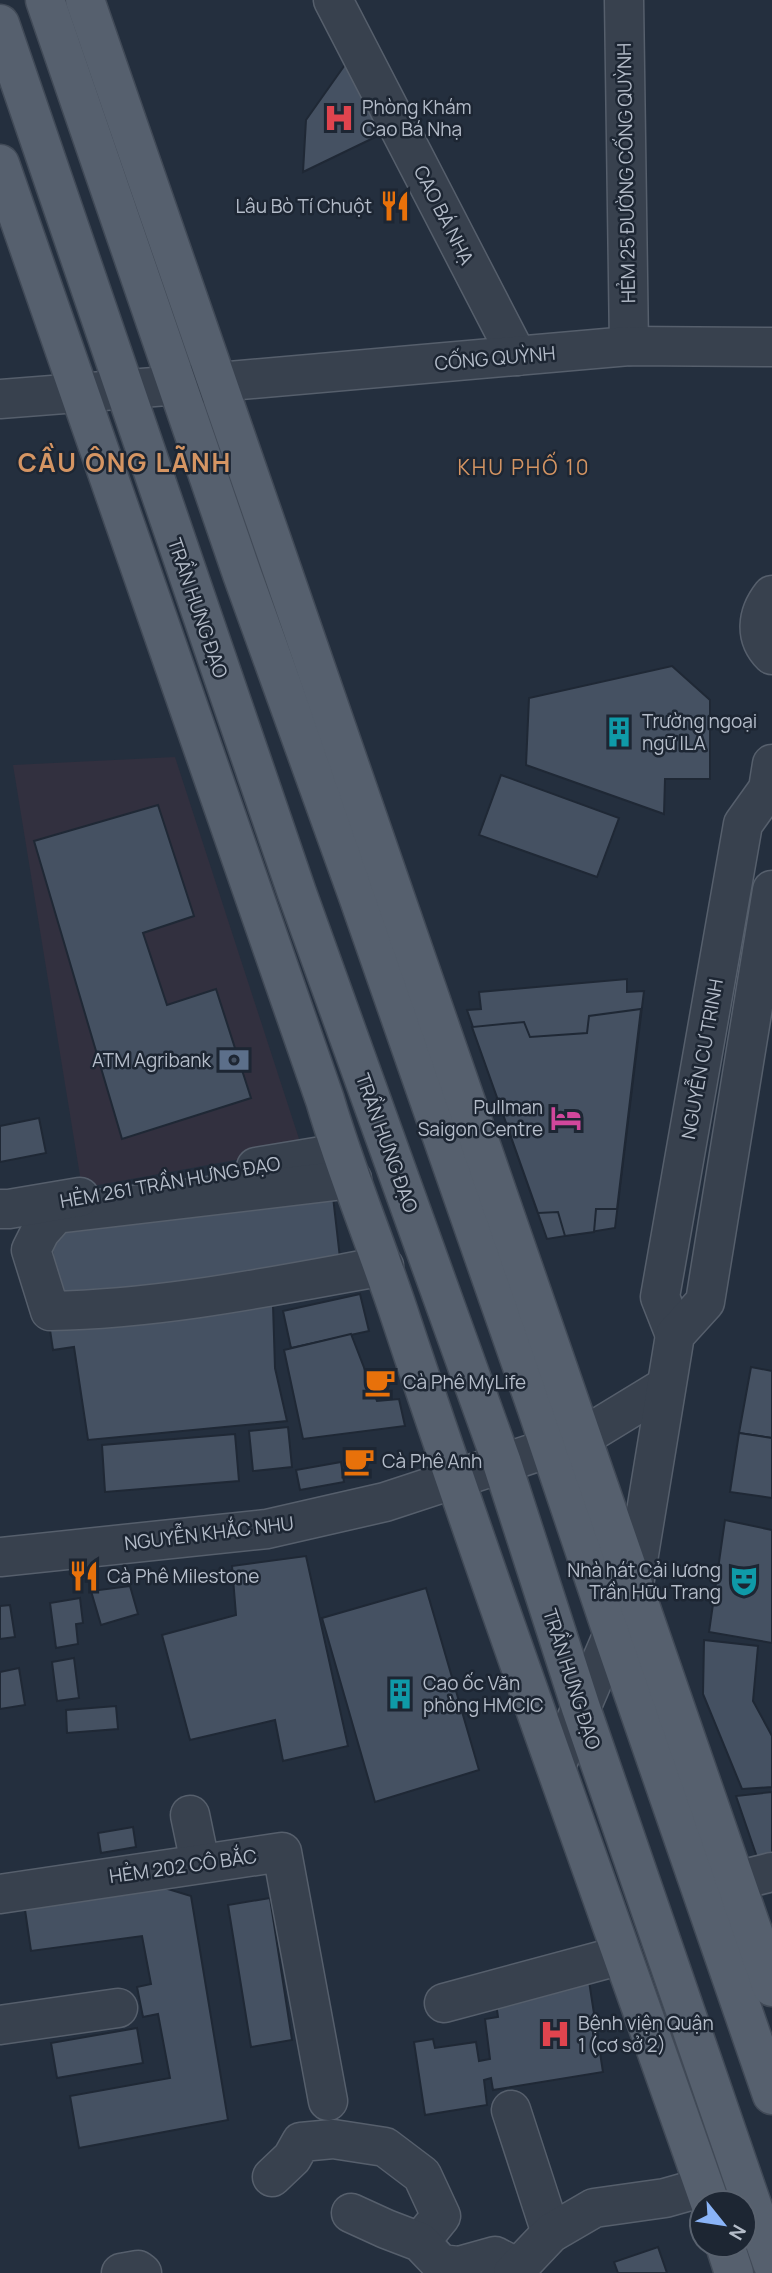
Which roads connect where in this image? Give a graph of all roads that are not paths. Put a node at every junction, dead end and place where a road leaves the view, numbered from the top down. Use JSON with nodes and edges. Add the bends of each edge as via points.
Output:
{"nodes":[{"id":1,"x":45,"y":0,"type":"edge"},
{"id":2,"x":85,"y":0,"type":"edge"},
{"id":3,"x":333,"y":0,"type":"edge"},
{"id":4,"x":624,"y":0,"type":"edge"},
{"id":5,"x":0,"y":24,"type":"edge"},
{"id":6,"x":124,"y":111,"type":"junction"},
{"id":7,"x":88,"y":126,"type":"junction"},
{"id":8,"x":42,"y":148,"type":"junction"},
{"id":9,"x":0,"y":164,"type":"edge"},
{"id":10,"x":629,"y":346,"type":"junction"},
{"id":11,"x":772,"y":347,"type":"edge"},
{"id":12,"x":517,"y":356,"type":"junction"},
{"id":13,"x":218,"y":382,"type":"junction"},
{"id":14,"x":178,"y":385,"type":"junction"},
{"id":15,"x":125,"y":389,"type":"junction"},
{"id":16,"x":80,"y":391,"type":"junction"},
{"id":17,"x":0,"y":399,"type":"edge"},
{"id":18,"x":178,"y":551,"type":"junction"},
{"id":19,"x":278,"y":560,"type":"junction"},
{"id":20,"x":138,"y":565,"type":"junction"},
{"id":21,"x":242,"y":574,"type":"junction"},
{"id":22,"x":772,"y":595,"type":"edge"},
{"id":23,"x":772,"y":655,"type":"edge"},
{"id":24,"x":313,"y":718,"type":"junction"},
{"id":25,"x":251,"y":762,"type":"junction"},
{"id":26,"x":211,"y":776,"type":"junction"},
{"id":27,"x":771,"y":785,"type":"edge"},
{"id":28,"x":772,"y":890,"type":"edge"},
{"id":29,"x":367,"y":922,"type":"junction"},
{"id":30,"x":314,"y":941,"type":"junction"},
{"id":31,"x":274,"y":955,"type":"junction"},
{"id":32,"x":765,"y":978,"type":"edge"},
{"id":33,"x":412,"y":999,"type":"junction"},
{"id":34,"x":365,"y":1083,"type":"junction"},
{"id":35,"x":325,"y":1100,"type":"junction"},
{"id":36,"x":346,"y":1166,"type":"junction"},
{"id":37,"x":0,"y":1209,"type":"edge"},
{"id":38,"x":416,"y":1224,"type":"junction"},
{"id":39,"x":379,"y":1252,"type":"junction"},
{"id":40,"x":675,"y":1335,"type":"junction"},
{"id":41,"x":665,"y":1387,"type":"junction"},
{"id":42,"x":567,"y":1442,"type":"junction"},
{"id":43,"x":502,"y":1464,"type":"junction"},
{"id":44,"x":455,"y":1479,"type":"junction"},
{"id":45,"x":0,"y":1557,"type":"edge"},
{"id":46,"x":634,"y":1585,"type":"junction"},
{"id":47,"x":612,"y":1635,"type":"junction"},
{"id":48,"x":581,"y":1707,"type":"junction"},
{"id":49,"x":556,"y":1766,"type":"junction"},
{"id":50,"x":190,"y":1815,"type":"dead end"},
{"id":51,"x":200,"y":1863,"type":"junction"},
{"id":52,"x":737,"y":1882,"type":"edge"},
{"id":53,"x":0,"y":1894,"type":"edge"},
{"id":54,"x":661,"y":1939,"type":"junction"},
{"id":55,"x":622,"y":1955,"type":"junction"},
{"id":56,"x":772,"y":1987,"type":"edge"},
{"id":57,"x":444,"y":2003,"type":"dead end"},
{"id":58,"x":758,"y":2005,"type":"edge"},
{"id":59,"x":118,"y":2008,"type":"dead end"},
{"id":60,"x":0,"y":2025,"type":"edge"},
{"id":61,"x":772,"y":2095,"type":"edge"},
{"id":62,"x":328,"y":2101,"type":"dead end"},
{"id":63,"x":511,"y":2110,"type":"dead end"},
{"id":64,"x":742,"y":2175,"type":"junction"},
{"id":65,"x":271,"y":2177,"type":"dead end"},
{"id":66,"x":705,"y":2189,"type":"edge"},
{"id":67,"x":718,"y":2189,"type":"edge"},
{"id":68,"x":688,"y":2196,"type":"edge"},
{"id":69,"x":351,"y":2213,"type":"dead end"},
{"id":70,"x":551,"y":2233,"type":"junction"},
{"id":71,"x":420,"y":2242,"type":"junction"},
{"id":72,"x":772,"y":2263,"type":"edge"},
{"id":73,"x":515,"y":2271,"type":"edge"},
{"id":74,"x":121,"y":2273,"type":"edge"},
{"id":75,"x":142,"y":2273,"type":"edge"}],
"edges":[{"from":1,"to":7,"type":"main road"},
{"from":2,"to":6,"type":"main road"},
{"from":3,"to":12,"type":"street","name":"CAO BÁ NHẠ"},
{"from":4,"to":10,"type":"street","name":"HẺM 25 ĐƯỜNG CỐNG QUỲNH"},
{"from":5,"to":8,"type":"main road","name":"TRẦN HƯNG ĐẠO"},
{"from":6,"to":7,"type":"main road"},
{"from":6,"to":13,"type":"main road"},
{"from":7,"to":14,"type":"main road"},
{"from":8,"to":9,"type":"main road"},
{"from":8,"to":15,"type":"main road","name":"TRẦN HƯNG ĐẠO"},
{"from":9,"to":16,"type":"main road"},
{"from":10,"to":11,"type":"street","name":"CỐNG QUỲNH"},
{"from":10,"to":12,"type":"street","name":"CỐNG QUỲNH"},
{"from":12,"to":13,"type":"street","name":"CỐNG QUỲNH"},
{"from":13,"to":14,"type":"street","name":"CỐNG QUỲNH"},
{"from":13,"to":19,"type":"main road"},
{"from":14,"to":15,"type":"street","name":"CỐNG QUỲNH"},
{"from":14,"to":21,"type":"main road"},
{"from":15,"to":16,"type":"street","name":"CỐNG QUỲNH"},
{"from":15,"to":18,"type":"main road","name":"TRẦN HƯNG ĐẠO"},
{"from":16,"to":17,"type":"street","name":"CỐNG QUỲNH"},
{"from":16,"to":20,"type":"main road"},
{"from":18,"to":20,"type":"main road"},
{"from":18,"to":25,"type":"main road","name":"TRẦN HƯNG ĐẠO"},
{"from":19,"to":21,"type":"main road"},
{"from":19,"to":24,"type":"main road"},
{"from":20,"to":26,"type":"main road"},
{"from":21,"to":24,"type":"main road"},
{"from":22,"to":23,"type":"street","via":[[761,611],[759,626]]},
{"from":24,"to":29,"type":"main road"},
{"from":24,"to":33,"type":"main road"},
{"from":25,"to":26,"type":"main road"},
{"from":25,"to":30,"type":"main road","name":"TRẦN HƯNG ĐẠO"},
{"from":26,"to":31,"type":"main road"},
{"from":27,"to":40,"type":"street","name":"NGUYỄN CƯ TRINH","via":[[743,824],[660,1297]]},
{"from":28,"to":32,"type":"street"},
{"from":29,"to":30,"type":"main road"},
{"from":29,"to":33,"type":"main road"},
{"from":30,"to":31,"type":"main road"},
{"from":30,"to":34,"type":"main road","name":"TRẦN HƯNG ĐẠO"},
{"from":31,"to":35,"type":"main road"},
{"from":32,"to":40,"type":"street","via":[[705,1302]]},
{"from":33,"to":42,"type":"main road"},
{"from":34,"to":35,"type":"main road"},
{"from":34,"to":38,"type":"main road","name":"TRẦN HƯNG ĐẠO"},
{"from":35,"to":36,"type":"main road"},
{"from":36,"to":37,"type":"street","name":"HẺM 261 TRẦN HƯNG ĐẠO"},
{"from":36,"to":39,"type":"main road"},
{"from":36,"to":39,"type":"street","via":[[56,1214],[31,1250],[50,1311],[207,1298]]},
{"from":38,"to":39,"type":"main road"},
{"from":38,"to":43,"type":"main road","name":"TRẦN HƯNG ĐẠO"},
{"from":39,"to":44,"type":"main road"},
{"from":40,"to":41,"type":"street"},
{"from":41,"to":42,"type":"street","name":"NGUYỄN KHẮC NHU"},
{"from":41,"to":46,"type":"street"},
{"from":42,"to":43,"type":"street","name":"NGUYỄN KHẮC NHU"},
{"from":42,"to":46,"type":"main road"},
{"from":42,"to":47,"type":"main road"},
{"from":43,"to":44,"type":"street","name":"NGUYỄN KHẮC NHU"},
{"from":43,"to":48,"type":"main road","name":"TRẦN HƯNG ĐẠO"},
{"from":44,"to":45,"type":"street","name":"NGUYỄN KHẮC NHU","via":[[385,1502],[267,1529]]},
{"from":44,"to":49,"type":"main road"},
{"from":46,"to":47,"type":"street"},
{"from":46,"to":52,"type":"main road"},
{"from":47,"to":48,"type":"street"},
{"from":47,"to":52,"type":"main road"},
{"from":48,"to":49,"type":"street"},
{"from":48,"to":54,"type":"main road","name":"TRẦN HƯNG ĐẠO"},
{"from":49,"to":55,"type":"main road"},
{"from":50,"to":51,"type":"street"},
{"from":51,"to":53,"type":"street","name":"HẺM 202 CÔ BẮC"},
{"from":51,"to":62,"type":"street","name":"HẺM 202 CÔ BẮC","via":[[282,1852]]},
{"from":52,"to":56,"type":"main road"},
{"from":52,"to":58,"type":"main road"},
{"from":54,"to":55,"type":"main road"},
{"from":54,"to":64,"type":"main road","name":"TRẦN HƯNG ĐẠO"},
{"from":55,"to":57,"type":"street"},
{"from":55,"to":66,"type":"main road"},
{"from":58,"to":61,"type":"main road"},
{"from":59,"to":60,"type":"street"},
{"from":63,"to":70,"type":"street"},
{"from":64,"to":67,"type":"main road"},
{"from":64,"to":72,"type":"main road","name":"TRẦN HƯNG ĐẠO"},
{"from":65,"to":71,"type":"street","via":[[292,2158],[301,2142],[333,2139],[385,2147],[422,2175],[440,2216]]},
{"from":68,"to":70,"type":"street","via":[[594,2208]]},
{"from":69,"to":71,"type":"street"},
{"from":70,"to":73,"type":"street"},
{"from":71,"to":73,"type":"street","via":[[441,2264],[459,2266],[495,2256]]},
{"from":74,"to":75,"type":"street"}]}
